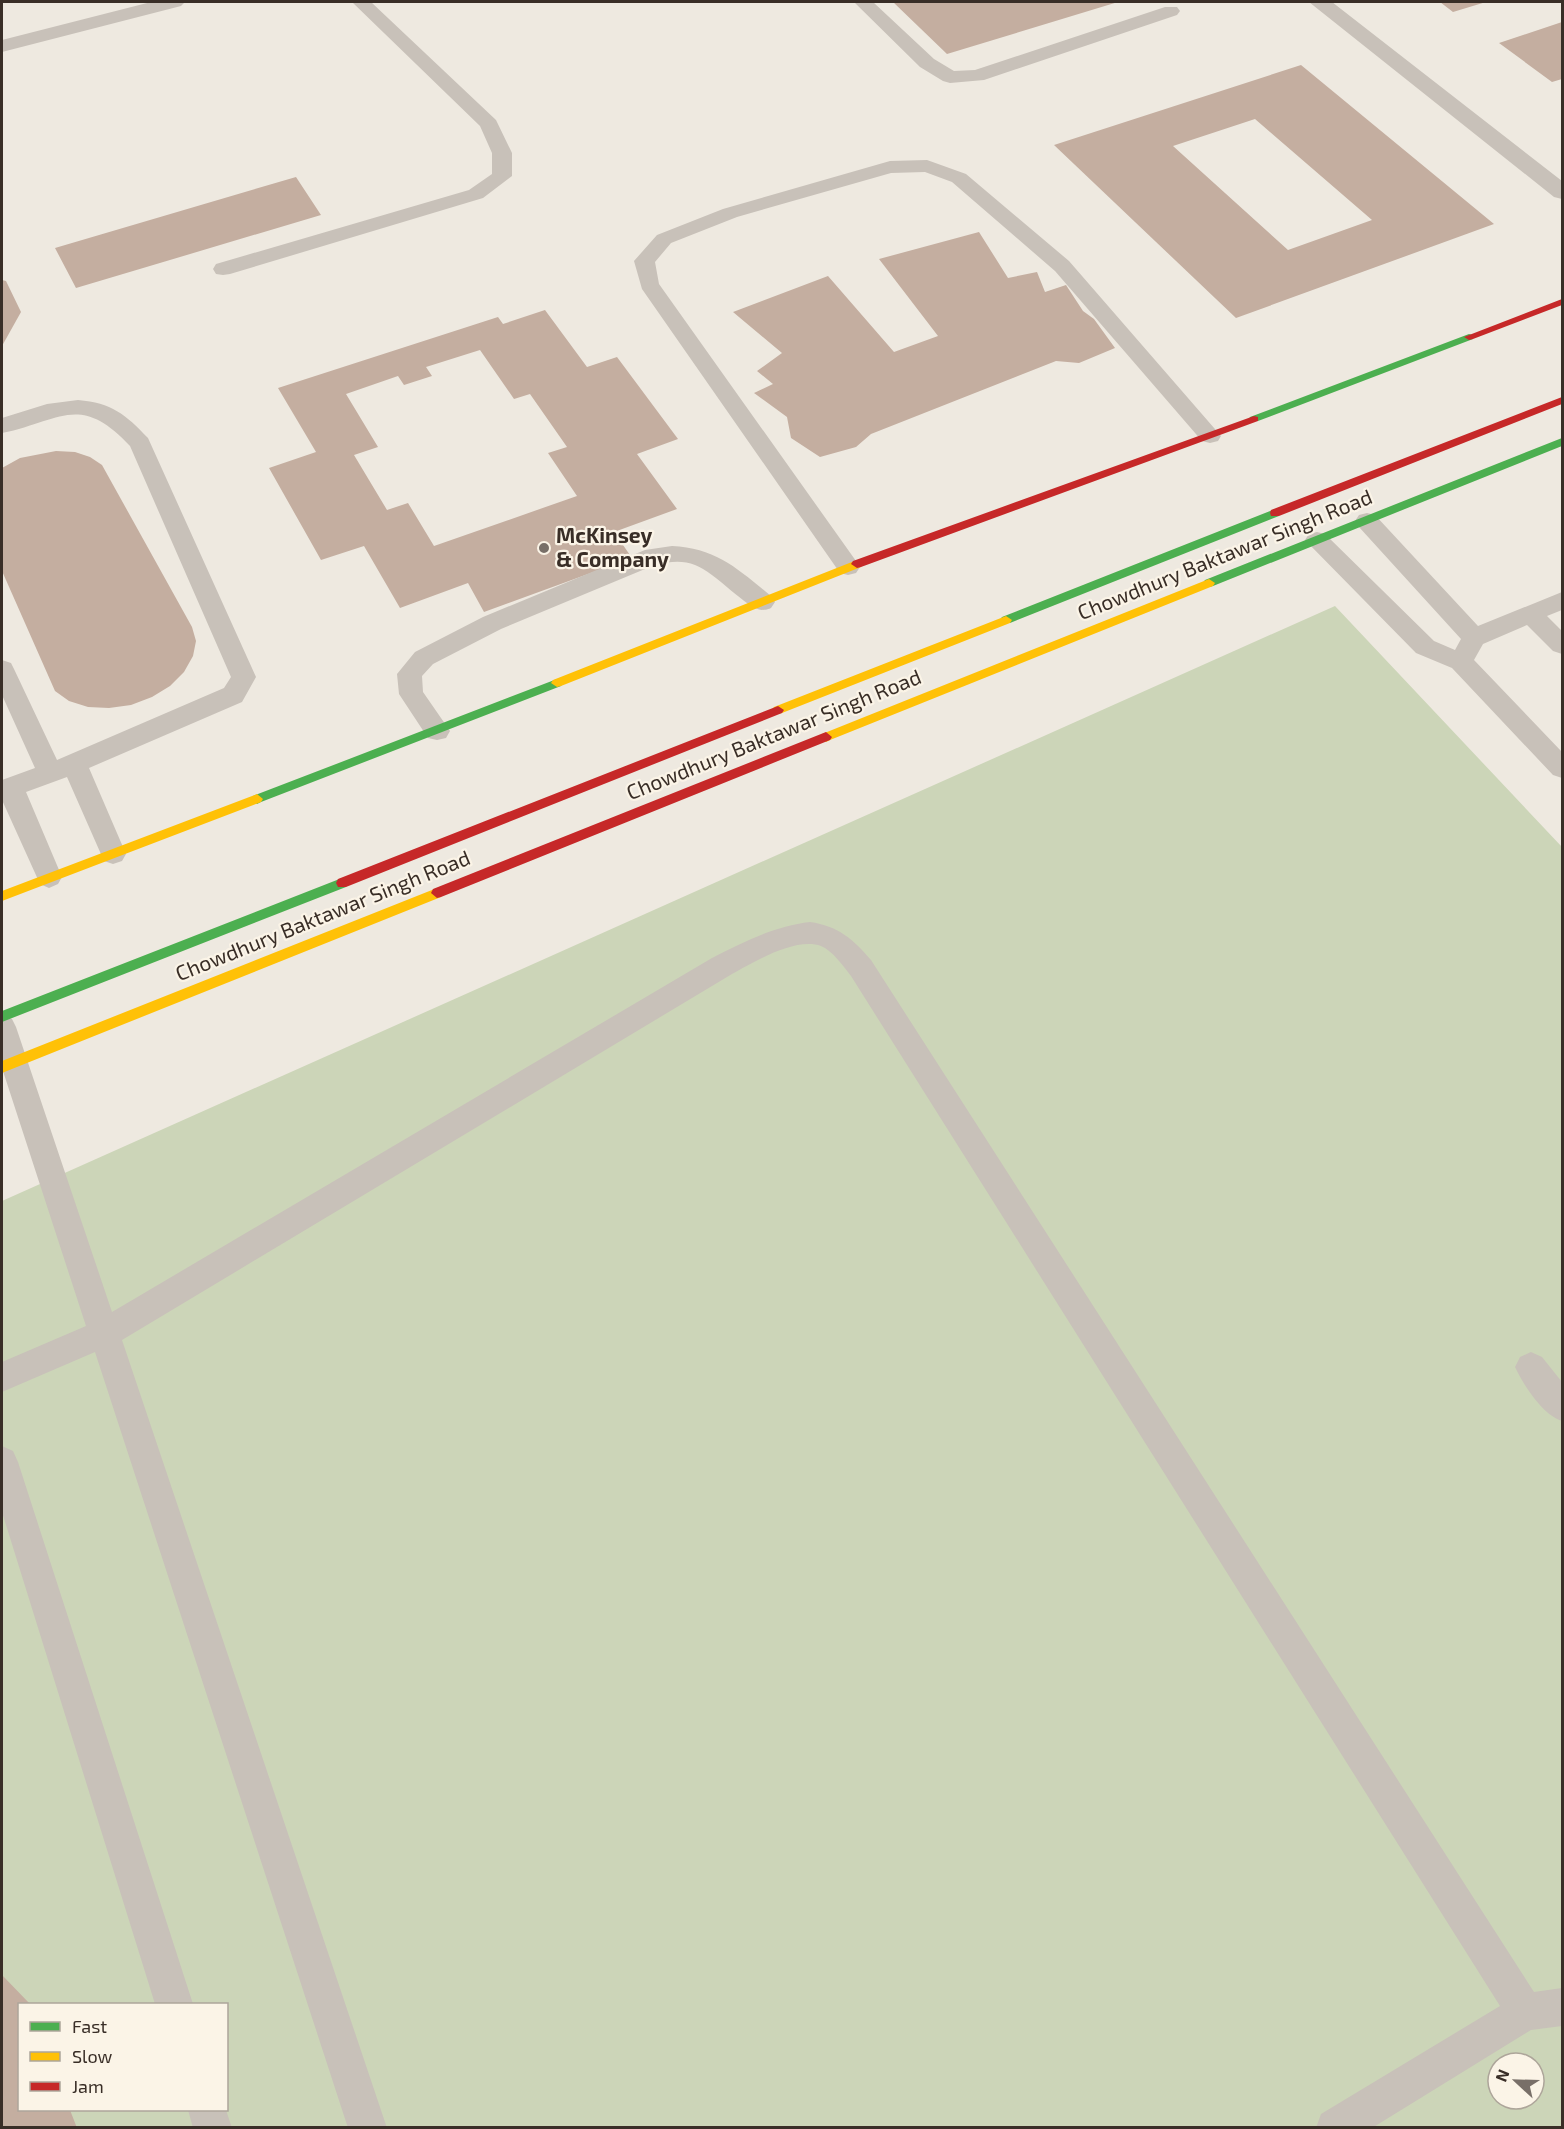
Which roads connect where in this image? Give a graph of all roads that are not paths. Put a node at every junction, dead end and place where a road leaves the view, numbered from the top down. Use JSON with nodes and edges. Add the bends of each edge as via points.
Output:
{"nodes":[{"id":1,"x":168,"y":2,"type":"edge"},
{"id":2,"x":361,"y":2,"type":"edge"},
{"id":3,"x":862,"y":2,"type":"edge"},
{"id":4,"x":1320,"y":2,"type":"edge"},
{"id":5,"x":1171,"y":11,"type":"dead end"},
{"id":6,"x":2,"y":46,"type":"edge"},
{"id":7,"x":1563,"y":192,"type":"edge"},
{"id":8,"x":223,"y":269,"type":"dead end"},
{"id":9,"x":1563,"y":302,"type":"edge"},
{"id":10,"x":1563,"y":400,"type":"edge"},
{"id":11,"x":2,"y":426,"type":"edge"},
{"id":12,"x":1210,"y":436,"type":"junction"},
{"id":13,"x":1563,"y":442,"type":"edge"},
{"id":14,"x":1366,"y":521,"type":"junction"},
{"id":15,"x":1317,"y":540,"type":"junction"},
{"id":16,"x":848,"y":567,"type":"junction"},
{"id":17,"x":1563,"y":600,"type":"edge"},
{"id":18,"x":763,"y":602,"type":"junction"},
{"id":19,"x":1530,"y":614,"type":"junction"},
{"id":20,"x":1474,"y":638,"type":"junction"},
{"id":21,"x":1563,"y":645,"type":"edge"},
{"id":22,"x":1461,"y":662,"type":"junction"},
{"id":23,"x":2,"y":669,"type":"edge"},
{"id":24,"x":437,"y":731,"type":"junction"},
{"id":25,"x":1563,"y":768,"type":"edge"},
{"id":26,"x":62,"y":769,"type":"junction"},
{"id":27,"x":6,"y":788,"type":"edge"},
{"id":28,"x":113,"y":854,"type":"junction"},
{"id":29,"x":49,"y":877,"type":"junction"},
{"id":30,"x":2,"y":896,"type":"edge"},
{"id":31,"x":2,"y":1017,"type":"edge"},
{"id":32,"x":2,"y":1027,"type":"edge"},
{"id":33,"x":8,"y":1065,"type":"edge"},
{"id":34,"x":105,"y":1333,"type":"junction"},
{"id":35,"x":1531,"y":1367,"type":"dead end"},
{"id":36,"x":2,"y":1377,"type":"edge"},
{"id":37,"x":1563,"y":1406,"type":"edge"},
{"id":38,"x":2,"y":1462,"type":"edge"},
{"id":39,"x":174,"y":2003,"type":"edge"},
{"id":40,"x":1563,"y":2007,"type":"edge"},
{"id":41,"x":1526,"y":2012,"type":"junction"},
{"id":42,"x":208,"y":2111,"type":"edge"},
{"id":43,"x":213,"y":2127,"type":"edge"},
{"id":44,"x":368,"y":2127,"type":"edge"},
{"id":45,"x":1335,"y":2127,"type":"edge"}],
"edges":[{"from":1,"to":6,"type":"street"},
{"from":2,"to":8,"type":"lane","via":[[489,124],[502,153],[502,176],[476,194]]},
{"from":3,"to":5,"type":"lane","via":[[927,63],[950,77],[977,76]]},
{"from":4,"to":7,"type":"street"},
{"from":9,"to":12,"type":"main road"},
{"from":10,"to":31,"type":"main road","name":"Chowdhury Baktawar Singh Road"},
{"from":11,"to":26,"type":"lane","via":[[62,407],[91,407],[120,421],[140,443],[244,676],[233,695]]},
{"from":12,"to":16,"type":"main road"},
{"from":12,"to":16,"type":"lane","via":[[1062,266],[958,178],[927,166],[890,167],[730,213],[664,239],[644,261],[649,284]]},
{"from":13,"to":14,"type":"main road","name":"Chowdhury Baktawar Singh Road"},
{"from":14,"to":15,"type":"main road","name":"Chowdhury Baktawar Singh Road"},
{"from":14,"to":20,"type":"lane"},
{"from":15,"to":22,"type":"lane","via":[[1425,647]]},
{"from":15,"to":33,"type":"main road","name":"Chowdhury Baktawar Singh Road"},
{"from":16,"to":18,"type":"main road"},
{"from":17,"to":19,"type":"lane"},
{"from":18,"to":24,"type":"main road"},
{"from":18,"to":24,"type":"lane","via":[[712,562],[695,554],[653,556],[492,623],[424,658],[409,674],[411,694]]},
{"from":19,"to":20,"type":"lane"},
{"from":19,"to":21,"type":"lane"},
{"from":20,"to":22,"type":"lane"},
{"from":22,"to":25,"type":"lane"},
{"from":23,"to":26,"type":"lane"},
{"from":24,"to":28,"type":"main road"},
{"from":26,"to":27,"type":"lane"},
{"from":26,"to":28,"type":"lane"},
{"from":27,"to":29,"type":"lane"},
{"from":28,"to":29,"type":"main road"},
{"from":29,"to":30,"type":"main road"},
{"from":32,"to":33,"type":"lane"},
{"from":33,"to":34,"type":"lane"},
{"from":34,"to":36,"type":"lane"},
{"from":34,"to":41,"type":"lane","via":[[722,966],[759,947],[802,934],[822,935],[841,945],[861,968]]},
{"from":34,"to":44,"type":"lane"},
{"from":35,"to":37,"type":"lane"},
{"from":38,"to":39,"type":"lane"},
{"from":40,"to":41,"type":"lane"},
{"from":41,"to":45,"type":"lane"},
{"from":42,"to":43,"type":"lane"}]}
